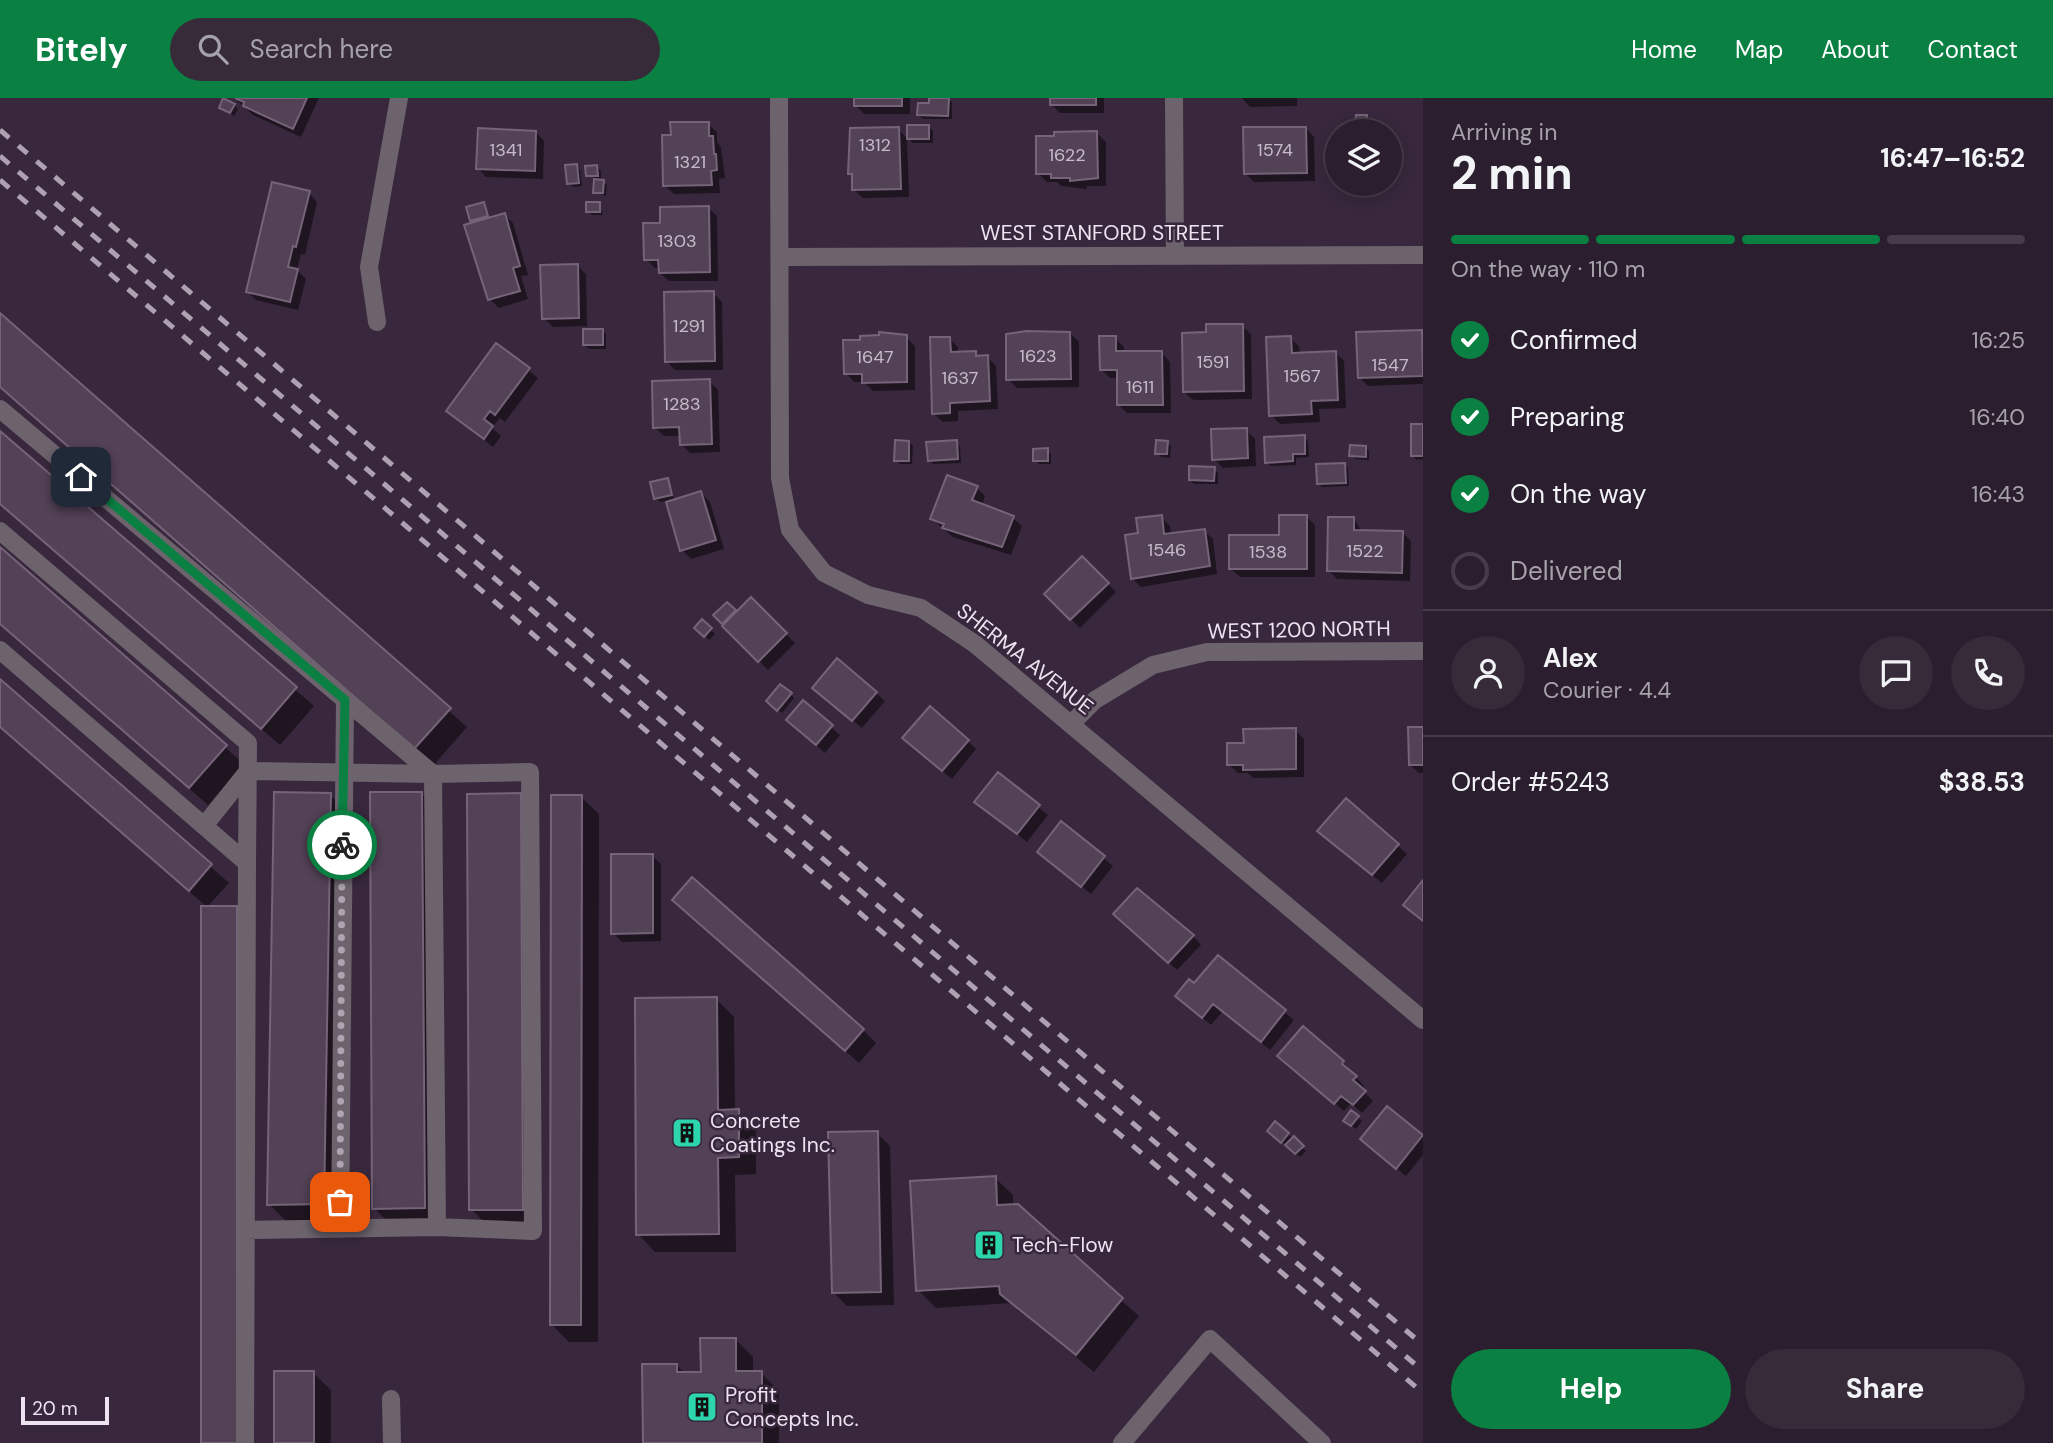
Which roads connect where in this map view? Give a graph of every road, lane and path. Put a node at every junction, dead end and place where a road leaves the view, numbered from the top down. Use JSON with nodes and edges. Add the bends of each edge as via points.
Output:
{"nodes":[{"id":1,"x":399,"y":98,"type":"edge"},
{"id":2,"x":779,"y":98,"type":"edge"},
{"id":3,"x":1174,"y":98,"type":"edge"},
{"id":4,"x":1423,"y":255,"type":"edge"},
{"id":5,"x":1175,"y":256,"type":"junction"},
{"id":6,"x":781,"y":257,"type":"junction"},
{"id":7,"x":377,"y":322,"type":"dead end"},
{"id":8,"x":0,"y":409,"type":"edge"},
{"id":9,"x":0,"y":531,"type":"edge"},
{"id":10,"x":0,"y":650,"type":"edge"},
{"id":11,"x":1423,"y":651,"type":"edge"},
{"id":12,"x":345,"y":700,"type":"junction"},
{"id":13,"x":1071,"y":724,"type":"junction"},
{"id":14,"x":248,"y":771,"type":"junction"},
{"id":15,"x":342,"y":772,"type":"junction"},
{"id":16,"x":433,"y":774,"type":"junction"},
{"id":17,"x":204,"y":826,"type":"junction"},
{"id":18,"x":247,"y":863,"type":"junction"},
{"id":19,"x":1423,"y":1020,"type":"edge"},
{"id":20,"x":437,"y":1227,"type":"junction"},
{"id":21,"x":340,"y":1229,"type":"junction"},
{"id":22,"x":246,"y":1230,"type":"junction"},
{"id":23,"x":391,"y":1399,"type":"dead end"},
{"id":24,"x":245,"y":1443,"type":"edge"},
{"id":25,"x":392,"y":1443,"type":"edge"},
{"id":26,"x":1122,"y":1443,"type":"edge"},
{"id":27,"x":1322,"y":1443,"type":"edge"}],
"edges":[{"from":1,"to":7,"type":"street","via":[[369,267]]},
{"from":2,"to":6,"type":"street","name":"SHERMA AVENUE"},
{"from":3,"to":5,"type":"street"},
{"from":4,"to":5,"type":"street","name":"WEST STANFORD STREET"},
{"from":5,"to":6,"type":"street","name":"WEST STANFORD STREET"},
{"from":6,"to":13,"type":"street","name":"SHERMA AVENUE","via":[[780,478],[790,530],[824,573],[868,595],[921,608],[975,644]]},
{"from":8,"to":12,"type":"street"},
{"from":9,"to":14,"type":"street","via":[[248,743]]},
{"from":10,"to":17,"type":"street"},
{"from":11,"to":13,"type":"street","name":"WEST 1200 NORTH","via":[[1207,652],[1153,665],[1095,700]]},
{"from":12,"to":15,"type":"street"},
{"from":12,"to":16,"type":"street"},
{"from":13,"to":19,"type":"street","name":"SHERMA AVENUE"},
{"from":14,"to":15,"type":"street"},
{"from":14,"to":17,"type":"street"},
{"from":14,"to":18,"type":"street"},
{"from":15,"to":16,"type":"street"},
{"from":15,"to":21,"type":"street"},
{"from":16,"to":20,"type":"street"},
{"from":16,"to":20,"type":"street","via":[[530,772],[531,786],[533,1231]]},
{"from":17,"to":18,"type":"street"},
{"from":18,"to":22,"type":"street"},
{"from":20,"to":21,"type":"street"},
{"from":21,"to":22,"type":"street"},
{"from":22,"to":24,"type":"street"},
{"from":23,"to":25,"type":"street"},
{"from":26,"to":27,"type":"street","via":[[1210,1339]]}]}
